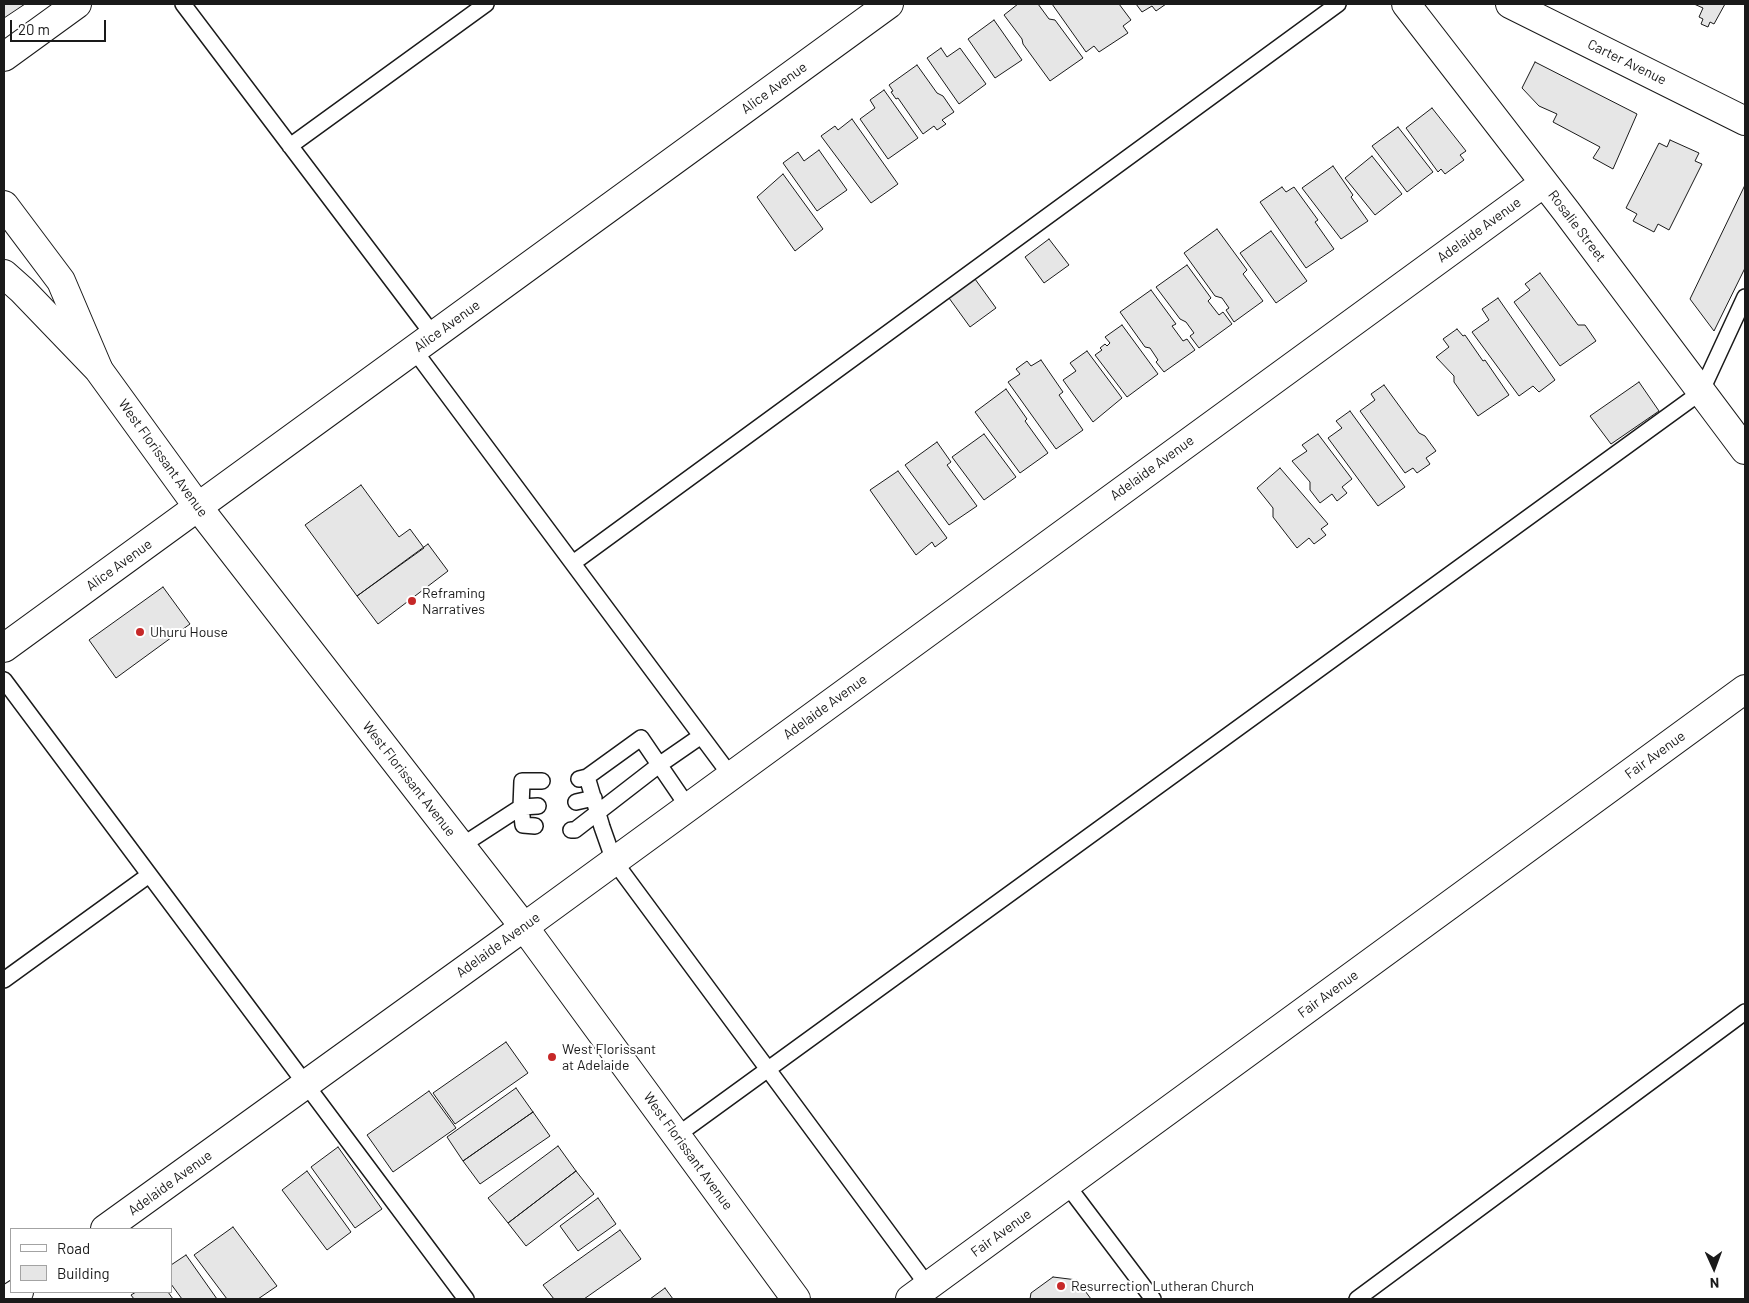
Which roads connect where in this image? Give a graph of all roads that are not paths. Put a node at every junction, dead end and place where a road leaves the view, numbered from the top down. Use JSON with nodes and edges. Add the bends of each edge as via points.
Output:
{"nodes":[{"id":1,"x":77,"y":4,"type":"edge"},
{"id":2,"x":183,"y":4,"type":"edge"},
{"id":3,"x":486,"y":4,"type":"edge"},
{"id":4,"x":889,"y":4,"type":"edge"},
{"id":5,"x":1338,"y":4,"type":"edge"},
{"id":6,"x":1406,"y":4,"type":"edge"},
{"id":7,"x":1510,"y":4,"type":"edge"},
{"id":8,"x":4,"y":57,"type":"edge"},
{"id":9,"x":1745,"y":121,"type":"edge"},
{"id":10,"x":290,"y":146,"type":"junction"},
{"id":11,"x":1544,"y":183,"type":"junction"},
{"id":12,"x":4,"y":205,"type":"edge"},
{"id":13,"x":4,"y":274,"type":"edge"},
{"id":14,"x":1745,"y":297,"type":"edge"},
{"id":15,"x":424,"y":343,"type":"junction"},
{"id":16,"x":98,"y":369,"type":"junction"},
{"id":17,"x":1701,"y":392,"type":"junction"},
{"id":18,"x":1745,"y":450,"type":"edge"},
{"id":19,"x":198,"y":508,"type":"junction"},
{"id":20,"x":573,"y":563,"type":"junction"},
{"id":21,"x":4,"y":648,"type":"edge"},
{"id":22,"x":4,"y":680,"type":"edge"},
{"id":23,"x":1745,"y":690,"type":"edge"},
{"id":24,"x":701,"y":736,"type":"junction"},
{"id":25,"x":659,"y":765,"type":"junction"},
{"id":26,"x":731,"y":776,"type":"junction"},
{"id":27,"x":542,"y":780,"type":"dead end"},
{"id":28,"x":576,"y":802,"type":"dead end"},
{"id":29,"x":596,"y":805,"type":"junction"},
{"id":30,"x":538,"y":806,"type":"dead end"},
{"id":31,"x":521,"y":807,"type":"junction"},
{"id":32,"x":688,"y":807,"type":"junction"},
{"id":33,"x":535,"y":826,"type":"dead end"},
{"id":34,"x":571,"y":830,"type":"dead end"},
{"id":35,"x":461,"y":846,"type":"junction"},
{"id":36,"x":614,"y":861,"type":"junction"},
{"id":37,"x":149,"y":875,"type":"junction"},
{"id":38,"x":524,"y":927,"type":"junction"},
{"id":39,"x":4,"y":980,"type":"edge"},
{"id":40,"x":1745,"y":1012,"type":"edge"},
{"id":41,"x":768,"y":1069,"type":"junction"},
{"id":42,"x":306,"y":1084,"type":"junction"},
{"id":43,"x":676,"y":1136,"type":"junction"},
{"id":44,"x":1067,"y":1185,"type":"junction"},
{"id":45,"x":106,"y":1228,"type":"edge"},
{"id":46,"x":919,"y":1293,"type":"edge"},
{"id":47,"x":464,"y":1299,"type":"edge"},
{"id":48,"x":796,"y":1299,"type":"edge"},
{"id":49,"x":1153,"y":1299,"type":"edge"},
{"id":50,"x":1357,"y":1299,"type":"edge"}],
"edges":[{"from":1,"to":8,"type":"street"},
{"from":2,"to":10,"type":"lane"},
{"from":3,"to":10,"type":"lane"},
{"from":4,"to":15,"type":"street","name":"Alice Avenue"},
{"from":5,"to":20,"type":"lane"},
{"from":6,"to":11,"type":"street","name":"Rosalie Street"},
{"from":7,"to":9,"type":"street","name":"Carter Avenue"},
{"from":10,"to":15,"type":"lane"},
{"from":11,"to":17,"type":"street","name":"Rosalie Street"},
{"from":11,"to":26,"type":"street","name":"Adelaide Avenue"},
{"from":12,"to":16,"type":"street","via":[[61,281]]},
{"from":13,"to":16,"type":"street","name":"West Florissant Avenue"},
{"from":14,"to":17,"type":"lane"},
{"from":15,"to":19,"type":"street","name":"Alice Avenue"},
{"from":15,"to":20,"type":"lane"},
{"from":16,"to":19,"type":"street","name":"West Florissant Avenue"},
{"from":17,"to":18,"type":"street","name":"Rosalie Street"},
{"from":17,"to":41,"type":"lane"},
{"from":19,"to":21,"type":"street","name":"Alice Avenue"},
{"from":19,"to":35,"type":"street","name":"West Florissant Avenue"},
{"from":20,"to":24,"type":"lane"},
{"from":22,"to":37,"type":"lane"},
{"from":23,"to":44,"type":"street","name":"Fair Avenue"},
{"from":24,"to":25,"type":"lane"},
{"from":24,"to":26,"type":"lane"},
{"from":25,"to":29,"type":"lane"},
{"from":25,"to":29,"type":"lane","via":[[641,738],[583,778]]},
{"from":25,"to":32,"type":"lane"},
{"from":26,"to":32,"type":"street","name":"Adelaide Avenue"},
{"from":27,"to":31,"type":"lane","via":[[522,781]]},
{"from":28,"to":29,"type":"lane"},
{"from":29,"to":34,"type":"lane","via":[[576,830]]},
{"from":29,"to":36,"type":"lane"},
{"from":30,"to":31,"type":"lane"},
{"from":31,"to":33,"type":"lane","via":[[523,825]]},
{"from":31,"to":35,"type":"lane"},
{"from":32,"to":36,"type":"street","name":"Adelaide Avenue"},
{"from":35,"to":38,"type":"street","name":"West Florissant Avenue"},
{"from":36,"to":38,"type":"street","name":"Adelaide Avenue"},
{"from":36,"to":41,"type":"lane"},
{"from":37,"to":39,"type":"lane"},
{"from":37,"to":42,"type":"lane"},
{"from":38,"to":42,"type":"street","name":"Adelaide Avenue"},
{"from":38,"to":43,"type":"street","name":"West Florissant Avenue"},
{"from":40,"to":50,"type":"lane"},
{"from":41,"to":43,"type":"lane"},
{"from":41,"to":46,"type":"lane"},
{"from":42,"to":45,"type":"street","name":"Adelaide Avenue"},
{"from":42,"to":47,"type":"lane"},
{"from":43,"to":48,"type":"street","name":"West Florissant Avenue"},
{"from":44,"to":46,"type":"street","name":"Fair Avenue"},
{"from":44,"to":49,"type":"lane"}]}
